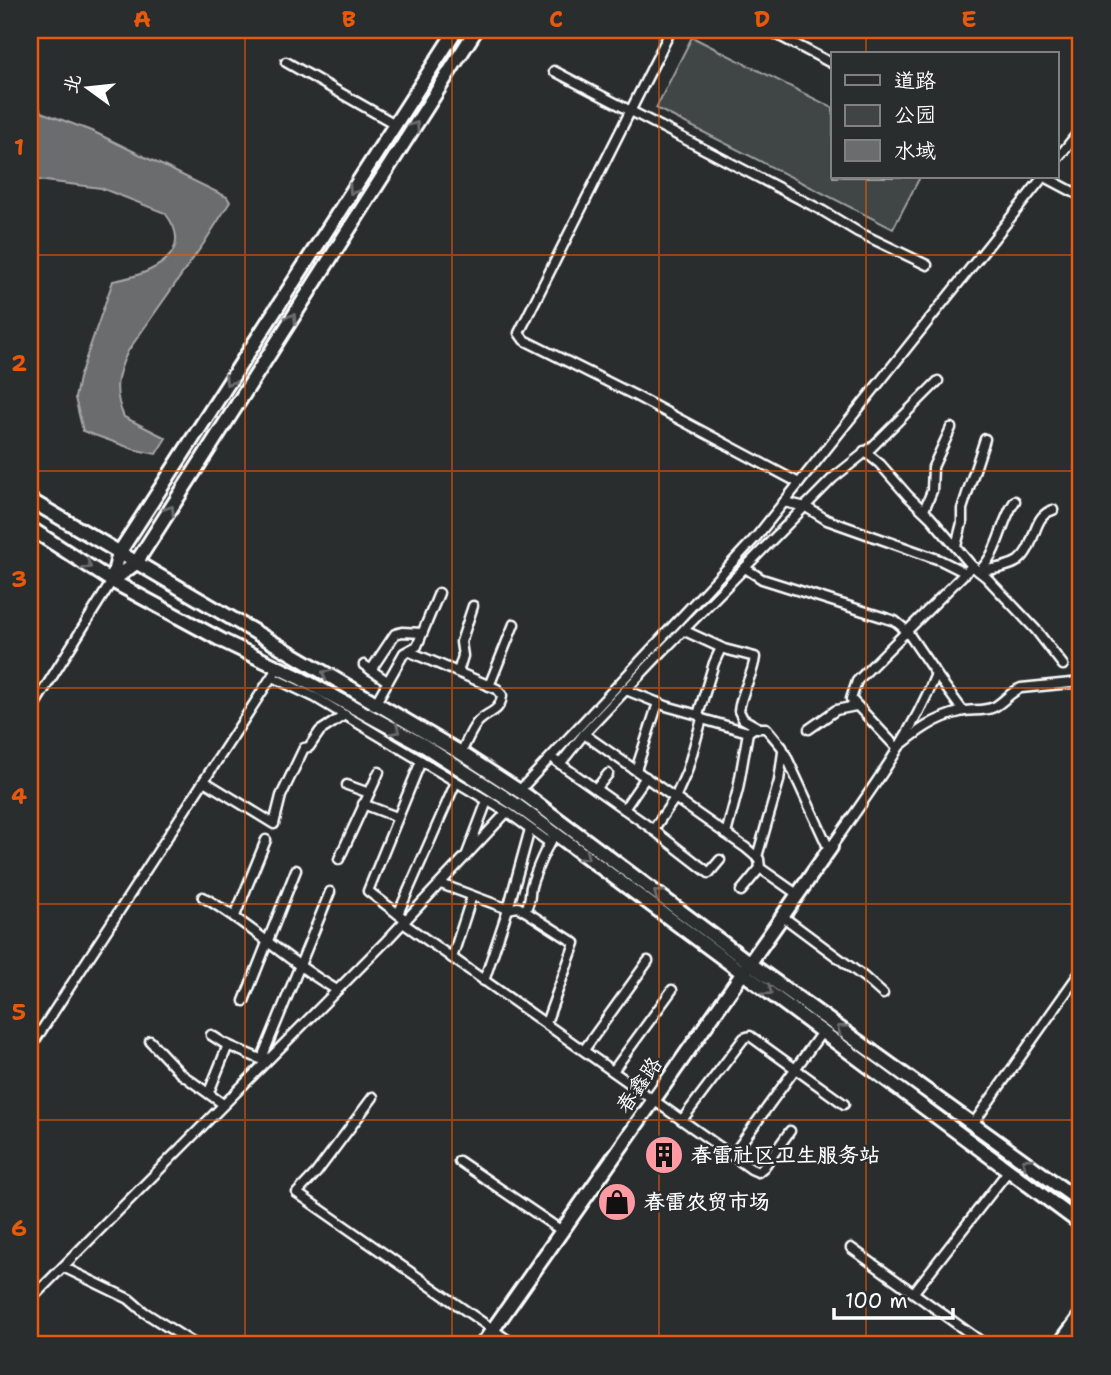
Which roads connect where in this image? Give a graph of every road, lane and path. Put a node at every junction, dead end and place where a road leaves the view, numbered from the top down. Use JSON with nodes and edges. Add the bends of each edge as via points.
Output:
{"nodes":[{"id":1,"x":456,"y":30,"type":"edge"},
{"id":2,"x":476,"y":30,"type":"edge"},
{"id":3,"x":671,"y":30,"type":"edge"},
{"id":4,"x":768,"y":30,"type":"edge"},
{"id":5,"x":286,"y":62,"type":"dead end"},
{"id":6,"x":831,"y":63,"type":"edge"},
{"id":7,"x":554,"y":71,"type":"dead end"},
{"id":8,"x":631,"y":111,"type":"junction"},
{"id":9,"x":395,"y":124,"type":"junction"},
{"id":10,"x":1081,"y":129,"type":"edge"},
{"id":11,"x":1058,"y":158,"type":"edge"},
{"id":12,"x":1043,"y":178,"type":"edge"},
{"id":13,"x":1046,"y":178,"type":"edge"},
{"id":14,"x":1081,"y":196,"type":"edge"},
{"id":15,"x":927,"y":265,"type":"dead end"},
{"id":16,"x":938,"y":381,"type":"dead end"},
{"id":17,"x":951,"y":428,"type":"dead end"},
{"id":18,"x":985,"y":439,"type":"dead end"},
{"id":19,"x":864,"y":451,"type":"junction"},
{"id":20,"x":799,"y":483,"type":"junction"},
{"id":21,"x":30,"y":500,"type":"edge"},
{"id":22,"x":1015,"y":501,"type":"dead end"},
{"id":23,"x":784,"y":502,"type":"junction"},
{"id":24,"x":806,"y":508,"type":"junction"},
{"id":25,"x":924,"y":510,"type":"junction"},
{"id":26,"x":1052,"y":510,"type":"dead end"},
{"id":27,"x":30,"y":528,"type":"edge"},
{"id":28,"x":956,"y":546,"type":"junction"},
{"id":29,"x":119,"y":553,"type":"junction"},
{"id":30,"x":136,"y":563,"type":"junction"},
{"id":31,"x":745,"y":568,"type":"junction"},
{"id":32,"x":972,"y":570,"type":"junction"},
{"id":33,"x":112,"y":581,"type":"junction"},
{"id":34,"x":439,"y":593,"type":"dead end"},
{"id":35,"x":473,"y":606,"type":"dead end"},
{"id":36,"x":514,"y":624,"type":"dead end"},
{"id":37,"x":906,"y":630,"type":"junction"},
{"id":38,"x":685,"y":631,"type":"junction"},
{"id":39,"x":422,"y":634,"type":"junction"},
{"id":40,"x":721,"y":648,"type":"junction"},
{"id":41,"x":408,"y":651,"type":"junction"},
{"id":42,"x":1063,"y":665,"type":"dead end"},
{"id":43,"x":275,"y":672,"type":"junction"},
{"id":44,"x":458,"y":672,"type":"junction"},
{"id":45,"x":936,"y":674,"type":"junction"},
{"id":46,"x":387,"y":681,"type":"junction"},
{"id":47,"x":1081,"y":682,"type":"edge"},
{"id":48,"x":489,"y":686,"type":"junction"},
{"id":49,"x":626,"y":690,"type":"junction"},
{"id":50,"x":376,"y":703,"type":"junction"},
{"id":51,"x":658,"y":703,"type":"junction"},
{"id":52,"x":856,"y":706,"type":"junction"},
{"id":53,"x":963,"y":711,"type":"junction"},
{"id":54,"x":30,"y":712,"type":"edge"},
{"id":55,"x":345,"y":715,"type":"junction"},
{"id":56,"x":700,"y":717,"type":"junction"},
{"id":57,"x":362,"y":718,"type":"junction"},
{"id":58,"x":759,"y":728,"type":"junction"},
{"id":59,"x":809,"y":729,"type":"dead end"},
{"id":60,"x":748,"y":732,"type":"junction"},
{"id":61,"x":584,"y":734,"type":"junction"},
{"id":62,"x":897,"y":748,"type":"junction"},
{"id":63,"x":784,"y":750,"type":"junction"},
{"id":64,"x":461,"y":753,"type":"junction"},
{"id":65,"x":551,"y":757,"type":"junction"},
{"id":66,"x":421,"y":761,"type":"junction"},
{"id":67,"x":560,"y":764,"type":"junction"},
{"id":68,"x":636,"y":770,"type":"junction"},
{"id":69,"x":379,"y":772,"type":"dead end"},
{"id":70,"x":608,"y":774,"type":"dead end"},
{"id":71,"x":646,"y":778,"type":"junction"},
{"id":72,"x":204,"y":781,"type":"junction"},
{"id":73,"x":456,"y":782,"type":"junction"},
{"id":74,"x":347,"y":785,"type":"dead end"},
{"id":75,"x":596,"y":789,"type":"junction"},
{"id":76,"x":519,"y":791,"type":"junction"},
{"id":77,"x":369,"y":793,"type":"junction"},
{"id":78,"x":675,"y":798,"type":"junction"},
{"id":79,"x":487,"y":801,"type":"junction"},
{"id":80,"x":363,"y":804,"type":"junction"},
{"id":81,"x":624,"y":809,"type":"junction"},
{"id":82,"x":507,"y":812,"type":"junction"},
{"id":83,"x":397,"y":817,"type":"junction"},
{"id":84,"x":530,"y":829,"type":"junction"},
{"id":85,"x":653,"y":830,"type":"junction"},
{"id":86,"x":726,"y":834,"type":"junction"},
{"id":87,"x":553,"y":839,"type":"junction"},
{"id":88,"x":266,"y":840,"type":"dead end"},
{"id":89,"x":830,"y":848,"type":"junction"},
{"id":90,"x":757,"y":857,"type":"junction"},
{"id":91,"x":466,"y":858,"type":"junction"},
{"id":92,"x":339,"y":859,"type":"dead end"},
{"id":93,"x":720,"y":860,"type":"dead end"},
{"id":94,"x":760,"y":868,"type":"junction"},
{"id":95,"x":296,"y":870,"type":"dead end"},
{"id":96,"x":441,"y":884,"type":"junction"},
{"id":97,"x":741,"y":891,"type":"dead end"},
{"id":98,"x":330,"y":892,"type":"dead end"},
{"id":99,"x":797,"y":894,"type":"junction"},
{"id":100,"x":472,"y":895,"type":"junction"},
{"id":101,"x":203,"y":897,"type":"dead end"},
{"id":102,"x":508,"y":909,"type":"junction"},
{"id":103,"x":524,"y":911,"type":"junction"},
{"id":104,"x":398,"y":914,"type":"junction"},
{"id":105,"x":782,"y":915,"type":"junction"},
{"id":106,"x":235,"y":916,"type":"junction"},
{"id":107,"x":404,"y":922,"type":"junction"},
{"id":108,"x":267,"y":941,"type":"junction"},
{"id":109,"x":452,"y":958,"type":"junction"},
{"id":110,"x":648,"y":961,"type":"dead end"},
{"id":111,"x":300,"y":966,"type":"junction"},
{"id":112,"x":745,"y":969,"type":"junction"},
{"id":113,"x":1081,"y":971,"type":"edge"},
{"id":114,"x":484,"y":981,"type":"junction"},
{"id":115,"x":337,"y":990,"type":"junction"},
{"id":116,"x":672,"y":990,"type":"dead end"},
{"id":117,"x":883,"y":994,"type":"dead end"},
{"id":118,"x":244,"y":1001,"type":"dead end"},
{"id":119,"x":546,"y":1023,"type":"junction"},
{"id":120,"x":822,"y":1032,"type":"junction"},
{"id":121,"x":211,"y":1035,"type":"dead end"},
{"id":122,"x":150,"y":1041,"type":"dead end"},
{"id":123,"x":228,"y":1045,"type":"junction"},
{"id":124,"x":30,"y":1048,"type":"edge"},
{"id":125,"x":584,"y":1050,"type":"junction"},
{"id":126,"x":265,"y":1061,"type":"junction"},
{"id":127,"x":794,"y":1068,"type":"junction"},
{"id":128,"x":612,"y":1071,"type":"junction"},
{"id":129,"x":209,"y":1092,"type":"junction"},
{"id":130,"x":373,"y":1097,"type":"dead end"},
{"id":131,"x":650,"y":1097,"type":"junction"},
{"id":132,"x":223,"y":1104,"type":"junction"},
{"id":133,"x":844,"y":1104,"type":"dead end"},
{"id":134,"x":682,"y":1120,"type":"junction"},
{"id":135,"x":972,"y":1124,"type":"junction"},
{"id":136,"x":790,"y":1130,"type":"dead end"},
{"id":137,"x":732,"y":1156,"type":"junction"},
{"id":138,"x":459,"y":1161,"type":"dead end"},
{"id":139,"x":1009,"y":1170,"type":"junction"},
{"id":140,"x":1081,"y":1202,"type":"edge"},
{"id":141,"x":1081,"y":1224,"type":"edge"},
{"id":142,"x":559,"y":1229,"type":"junction"},
{"id":143,"x":851,"y":1248,"type":"dead end"},
{"id":144,"x":63,"y":1266,"type":"junction"},
{"id":145,"x":914,"y":1292,"type":"junction"},
{"id":146,"x":30,"y":1300,"type":"edge"},
{"id":147,"x":1081,"y":1315,"type":"edge"},
{"id":148,"x":490,"y":1327,"type":"junction"},
{"id":149,"x":196,"y":1345,"type":"edge"},
{"id":150,"x":473,"y":1345,"type":"edge"},
{"id":151,"x":482,"y":1345,"type":"edge"},
{"id":152,"x":516,"y":1345,"type":"edge"},
{"id":153,"x":986,"y":1345,"type":"edge"},
{"id":154,"x":1059,"y":1345,"type":"edge"}],
"edges":[{"from":1,"to":9,"type":"main road"},
{"from":30,"to":2,"type":"main road","one_way":true},
{"from":3,"to":8,"type":"street"},
{"from":4,"to":6,"type":"street"},
{"from":5,"to":9,"type":"street"},
{"from":7,"to":8,"type":"street"},
{"from":8,"to":15,"type":"street"},
{"from":8,"to":20,"type":"street","via":[[519,332],[524,340]]},
{"from":9,"to":29,"type":"main road","one_way":true},
{"from":10,"to":11,"type":"street"},
{"from":12,"to":20,"type":"street"},
{"from":13,"to":14,"type":"street"},
{"from":16,"to":19,"type":"street"},
{"from":17,"to":25,"type":"street","via":[[933,467],[932,491]]},
{"from":18,"to":28,"type":"street","via":[[962,509]]},
{"from":19,"to":24,"type":"street"},
{"from":19,"to":25,"type":"street"},
{"from":20,"to":23,"type":"street"},
{"from":21,"to":29,"type":"main road"},
{"from":22,"to":32,"type":"street","via":[[990,560]]},
{"from":23,"to":24,"type":"street"},
{"from":23,"to":65,"type":"street"},
{"from":24,"to":31,"type":"street"},
{"from":24,"to":32,"type":"street","via":[[827,520]]},
{"from":25,"to":28,"type":"street"},
{"from":26,"to":32,"type":"street","via":[[1040,519],[1029,549],[1018,560]]},
{"from":27,"to":33,"type":"main road","one_way":true},
{"from":28,"to":32,"type":"street"},
{"from":29,"to":30,"type":"main road"},
{"from":29,"to":33,"type":"main road"},
{"from":30,"to":33,"type":"main road"},
{"from":50,"to":30,"type":"main road","one_way":true},
{"from":31,"to":37,"type":"street","via":[[762,579],[895,621]]},
{"from":31,"to":38,"type":"street"},
{"from":32,"to":37,"type":"street"},
{"from":32,"to":42,"type":"street","via":[[1036,630]]},
{"from":33,"to":43,"type":"main road"},
{"from":33,"to":54,"type":"street"},
{"from":34,"to":39,"type":"street"},
{"from":35,"to":44,"type":"street","via":[[461,642]]},
{"from":36,"to":48,"type":"street"},
{"from":37,"to":45,"type":"street"},
{"from":37,"to":52,"type":"street","via":[[857,681],[851,699]]},
{"from":38,"to":40,"type":"street"},
{"from":38,"to":49,"type":"street"},
{"from":39,"to":41,"type":"street","via":[[417,646]]},
{"from":39,"to":46,"type":"street","via":[[395,634],[367,668]]},
{"from":40,"to":56,"type":"street"},
{"from":40,"to":58,"type":"street","via":[[755,657],[739,711],[743,719]]},
{"from":41,"to":44,"type":"street"},
{"from":41,"to":46,"type":"street"},
{"from":43,"to":55,"type":"street"},
{"from":43,"to":57,"type":"main road"},
{"from":43,"to":72,"type":"street"},
{"from":44,"to":48,"type":"street"},
{"from":45,"to":53,"type":"street"},
{"from":45,"to":62,"type":"street"},
{"from":46,"to":50,"type":"street"},
{"from":47,"to":53,"type":"street","via":[[1021,688],[995,706]]},
{"from":48,"to":64,"type":"street","via":[[501,693],[502,700],[476,724]]},
{"from":49,"to":51,"type":"street"},
{"from":49,"to":61,"type":"street"},
{"from":50,"to":57,"type":"street"},
{"from":50,"to":64,"type":"main road"},
{"from":51,"to":56,"type":"street"},
{"from":51,"to":68,"type":"street"},
{"from":52,"to":59,"type":"street","via":[[836,710]]},
{"from":52,"to":62,"type":"street"},
{"from":53,"to":62,"type":"street","via":[[939,719]]},
{"from":55,"to":57,"type":"street"},
{"from":55,"to":72,"type":"street","via":[[304,748],[281,796],[274,824]]},
{"from":56,"to":60,"type":"street"},
{"from":56,"to":78,"type":"street","via":[[687,771]]},
{"from":57,"to":66,"type":"street"},
{"from":57,"to":87,"type":"main road","one_way":true,"via":[[434,752],[518,806]]},
{"from":58,"to":60,"type":"street"},
{"from":58,"to":63,"type":"street","via":[[766,728]]},
{"from":60,"to":86,"type":"street"},
{"from":61,"to":67,"type":"street"},
{"from":61,"to":68,"type":"street"},
{"from":62,"to":89,"type":"street"},
{"from":63,"to":89,"type":"street"},
{"from":63,"to":90,"type":"street"},
{"from":64,"to":76,"type":"main road"},
{"from":65,"to":67,"type":"street"},
{"from":65,"to":76,"type":"street"},
{"from":66,"to":73,"type":"street"},
{"from":66,"to":83,"type":"street"},
{"from":67,"to":75,"type":"street"},
{"from":68,"to":71,"type":"street"},
{"from":69,"to":77,"type":"street"},
{"from":70,"to":75,"type":"street"},
{"from":71,"to":78,"type":"street"},
{"from":71,"to":81,"type":"street"},
{"from":72,"to":124,"type":"street"},
{"from":73,"to":79,"type":"street"},
{"from":73,"to":104,"type":"street"},
{"from":74,"to":77,"type":"street"},
{"from":75,"to":81,"type":"street"},
{"from":112,"to":76,"type":"main road","one_way":true},
{"from":77,"to":80,"type":"street"},
{"from":78,"to":85,"type":"street"},
{"from":78,"to":86,"type":"street"},
{"from":79,"to":82,"type":"street"},
{"from":79,"to":91,"type":"street"},
{"from":80,"to":83,"type":"street"},
{"from":80,"to":92,"type":"street"},
{"from":81,"to":85,"type":"street"},
{"from":82,"to":84,"type":"street"},
{"from":82,"to":91,"type":"street"},
{"from":83,"to":104,"type":"street","via":[[368,891]]},
{"from":84,"to":87,"type":"street"},
{"from":84,"to":102,"type":"street"},
{"from":85,"to":93,"type":"street","via":[[709,873]]},
{"from":86,"to":90,"type":"street"},
{"from":87,"to":103,"type":"street","via":[[531,884],[531,900]]},
{"from":87,"to":112,"type":"main road","one_way":true},
{"from":88,"to":106,"type":"street"},
{"from":89,"to":99,"type":"main road","name":"春鑫路"},
{"from":90,"to":94,"type":"street"},
{"from":91,"to":96,"type":"street"},
{"from":94,"to":97,"type":"street"},
{"from":94,"to":99,"type":"street"},
{"from":95,"to":108,"type":"street"},
{"from":96,"to":100,"type":"street"},
{"from":96,"to":107,"type":"street"},
{"from":98,"to":111,"type":"street"},
{"from":99,"to":105,"type":"main road","name":"春鑫路"},
{"from":100,"to":102,"type":"street"},
{"from":100,"to":109,"type":"street"},
{"from":101,"to":106,"type":"street"},
{"from":102,"to":103,"type":"street"},
{"from":102,"to":114,"type":"street"},
{"from":103,"to":119,"type":"street","via":[[575,943]]},
{"from":104,"to":107,"type":"street"},
{"from":105,"to":112,"type":"main road","name":"春鑫路"},
{"from":105,"to":117,"type":"street"},
{"from":106,"to":108,"type":"street"},
{"from":107,"to":109,"type":"street"},
{"from":107,"to":115,"type":"street"},
{"from":108,"to":111,"type":"street"},
{"from":108,"to":118,"type":"street"},
{"from":109,"to":114,"type":"street"},
{"from":110,"to":125,"type":"street"},
{"from":111,"to":115,"type":"street"},
{"from":111,"to":126,"type":"street","via":[[264,1053]]},
{"from":112,"to":120,"type":"main road","one_way":true},
{"from":112,"to":131,"type":"main road","name":"春鑫路","via":[[728,985]]},
{"from":135,"to":112,"type":"main road","one_way":true},
{"from":113,"to":135,"type":"street"},
{"from":114,"to":119,"type":"street"},
{"from":115,"to":126,"type":"street"},
{"from":116,"to":128,"type":"street"},
{"from":119,"to":125,"type":"street"},
{"from":120,"to":127,"type":"street"},
{"from":120,"to":139,"type":"main road"},
{"from":121,"to":123,"type":"street"},
{"from":122,"to":129,"type":"street","via":[[180,1073]]},
{"from":123,"to":126,"type":"street"},
{"from":123,"to":129,"type":"street"},
{"from":125,"to":128,"type":"street"},
{"from":126,"to":132,"type":"street"},
{"from":127,"to":133,"type":"street"},
{"from":127,"to":134,"type":"street","via":[[750,1036],[744,1038]]},
{"from":127,"to":137,"type":"street"},
{"from":128,"to":131,"type":"street"},
{"from":129,"to":132,"type":"street"},
{"from":130,"to":148,"type":"street","via":[[297,1193]]},
{"from":131,"to":134,"type":"street"},
{"from":131,"to":142,"type":"main road","name":"春鑫路"},
{"from":132,"to":144,"type":"street"},
{"from":134,"to":137,"type":"street"},
{"from":140,"to":135,"type":"main road","one_way":true},
{"from":136,"to":137,"type":"street","via":[[758,1172]]},
{"from":138,"to":142,"type":"street"},
{"from":139,"to":141,"type":"main road"},
{"from":139,"to":145,"type":"street"},
{"from":142,"to":148,"type":"main road","name":"春鑫路"},
{"from":143,"to":145,"type":"street"},
{"from":144,"to":146,"type":"street"},
{"from":144,"to":149,"type":"street","via":[[129,1298]]},
{"from":145,"to":153,"type":"street"},
{"from":147,"to":154,"type":"main road"},
{"from":148,"to":150,"type":"main road","name":"春鑫路"},
{"from":148,"to":151,"type":"main road","name":"春鑫路"},
{"from":148,"to":152,"type":"street"}]}
